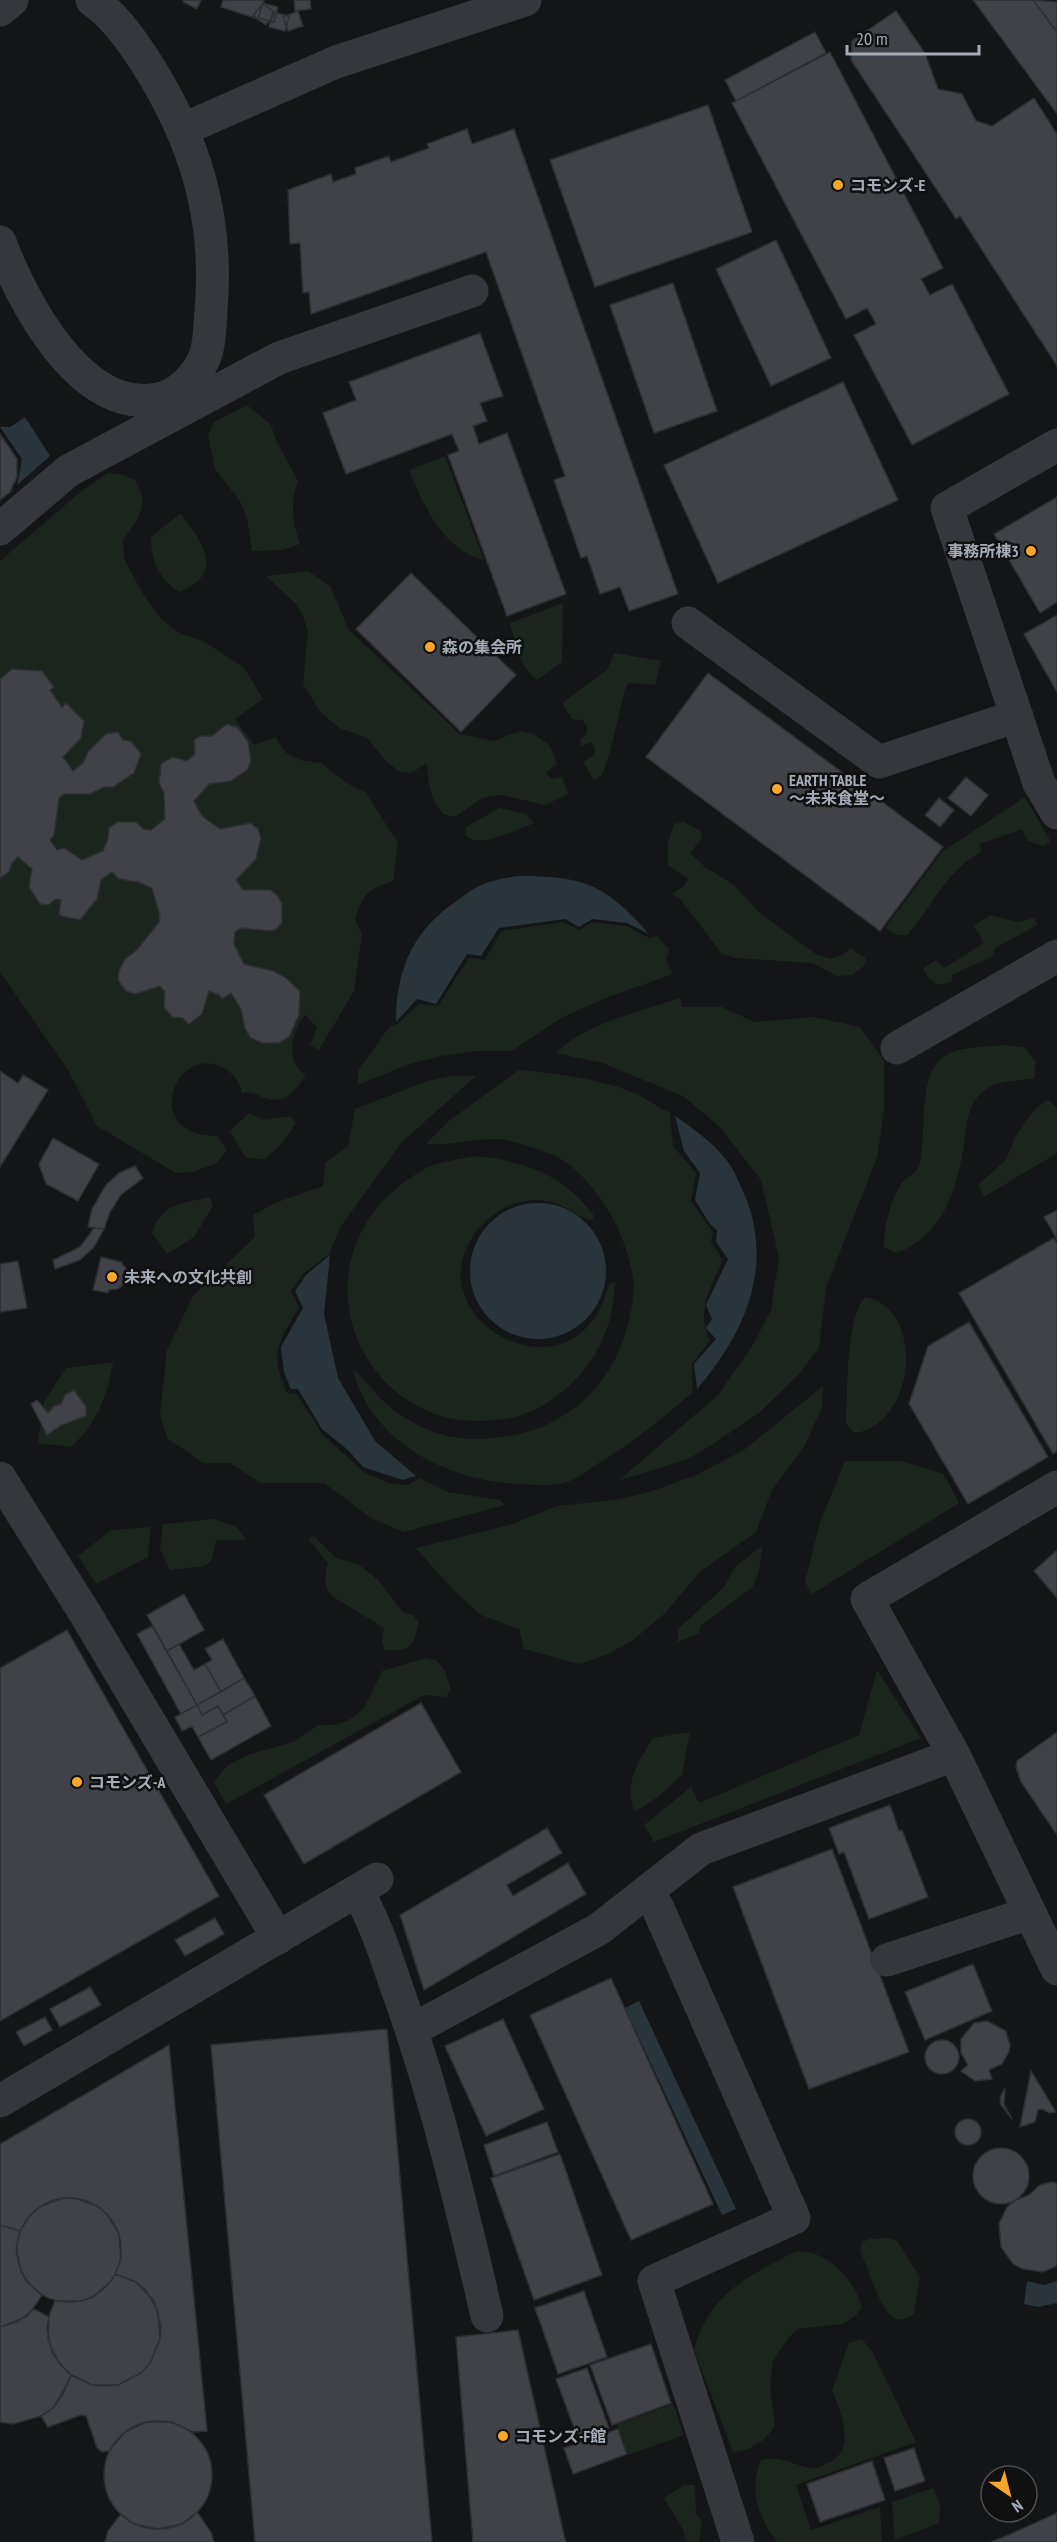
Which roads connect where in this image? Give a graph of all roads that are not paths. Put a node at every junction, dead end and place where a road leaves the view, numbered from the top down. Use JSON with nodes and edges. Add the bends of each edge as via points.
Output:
{"nodes":[{"id":1,"x":12,"y":0,"type":"edge"},
{"id":2,"x":92,"y":0,"type":"edge"},
{"id":3,"x":525,"y":0,"type":"edge"},
{"id":4,"x":0,"y":10,"type":"edge"},
{"id":5,"x":184,"y":129,"type":"junction"},
{"id":6,"x":2,"y":253,"type":"edge"},
{"id":7,"x":472,"y":291,"type":"dead end"},
{"id":8,"x":1057,"y":445,"type":"edge"},
{"id":9,"x":0,"y":529,"type":"edge"},
{"id":10,"x":688,"y":623,"type":"dead end"},
{"id":11,"x":1017,"y":716,"type":"junction"},
{"id":12,"x":1057,"y":813,"type":"edge"},
{"id":13,"x":1057,"y":956,"type":"edge"},
{"id":14,"x":897,"y":1048,"type":"dead end"},
{"id":15,"x":0,"y":1478,"type":"edge"},
{"id":16,"x":1057,"y":1487,"type":"edge"},
{"id":17,"x":954,"y":1755,"type":"junction"},
{"id":18,"x":657,"y":1906,"type":"dead end"},
{"id":19,"x":1030,"y":1913,"type":"junction"},
{"id":20,"x":278,"y":1938,"type":"junction"},
{"id":21,"x":887,"y":1960,"type":"dead end"},
{"id":22,"x":1057,"y":1970,"type":"edge"},
{"id":23,"x":412,"y":2030,"type":"junction"},
{"id":24,"x":0,"y":2101,"type":"edge"},
{"id":25,"x":487,"y":2316,"type":"dead end"},
{"id":26,"x":738,"y":2542,"type":"edge"}],
"edges":[{"from":1,"to":4,"type":"lane"},
{"from":2,"to":5,"type":"lane","via":[[138,51]]},
{"from":3,"to":5,"type":"lane","via":[[336,62]]},
{"from":5,"to":6,"type":"lane","via":[[204,199],[213,266],[205,357],[183,387],[164,398],[144,402],[124,400],[89,381],[41,322]]},
{"from":7,"to":9,"type":"lane","via":[[279,358],[68,471]]},
{"from":8,"to":11,"type":"lane","via":[[947,508]]},
{"from":10,"to":11,"type":"lane","via":[[879,762]]},
{"from":11,"to":12,"type":"lane","via":[[1040,783]]},
{"from":13,"to":14,"type":"lane"},
{"from":15,"to":20,"type":"lane"},
{"from":16,"to":17,"type":"lane","via":[[857,1605]]},
{"from":17,"to":19,"type":"lane"},
{"from":17,"to":23,"type":"lane","via":[[701,1849],[598,1929]]},
{"from":18,"to":26,"type":"lane","via":[[794,2218],[654,2281]]},
{"from":19,"to":21,"type":"lane"},
{"from":19,"to":22,"type":"lane"},
{"from":20,"to":23,"type":"lane","via":[[367,1885],[371,1914]]},
{"from":20,"to":24,"type":"lane"},
{"from":23,"to":25,"type":"lane","via":[[449,2153]]}]}
